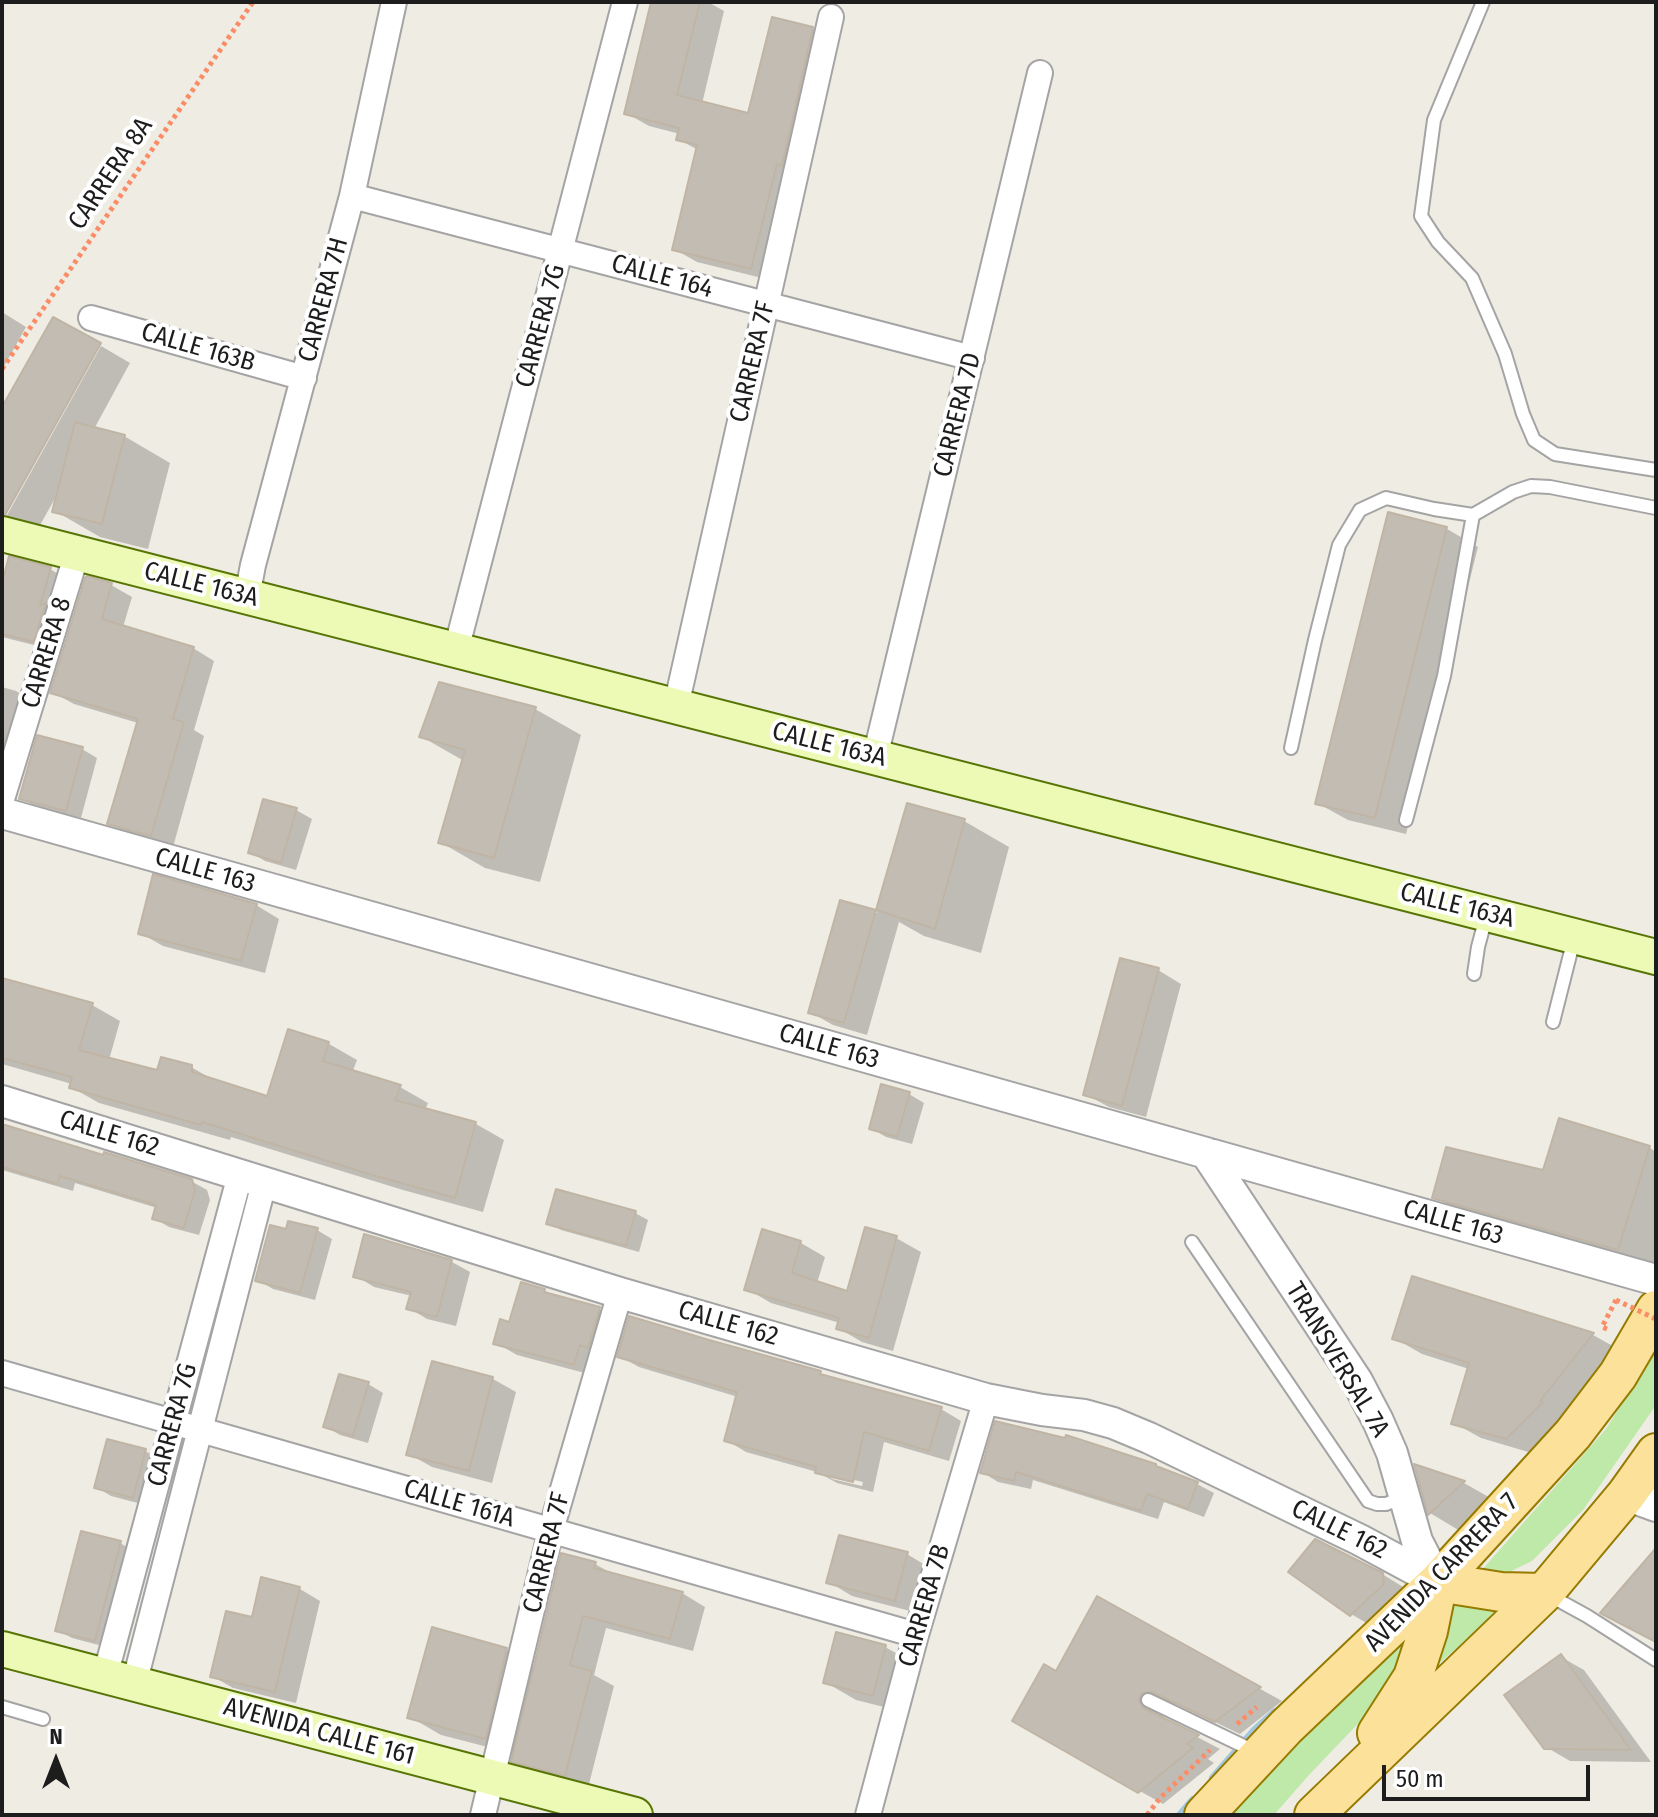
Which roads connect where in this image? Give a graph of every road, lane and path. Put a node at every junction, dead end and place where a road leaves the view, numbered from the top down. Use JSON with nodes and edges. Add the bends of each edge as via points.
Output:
{"nodes":[{"id":1,"x":253,"y":2,"type":"edge"},
{"id":2,"x":394,"y":2,"type":"edge"},
{"id":3,"x":625,"y":2,"type":"edge"},
{"id":4,"x":1483,"y":2,"type":"edge"},
{"id":5,"x":831,"y":17,"type":"dead end"},
{"id":6,"x":1040,"y":73,"type":"dead end"},
{"id":7,"x":352,"y":196,"type":"junction"},
{"id":8,"x":561,"y":250,"type":"junction"},
{"id":9,"x":766,"y":304,"type":"junction"},
{"id":10,"x":91,"y":318,"type":"dead end"},
{"id":11,"x":972,"y":358,"type":"junction"},
{"id":12,"x":2,"y":369,"type":"edge"},
{"id":13,"x":304,"y":378,"type":"junction"},
{"id":14,"x":1656,"y":470,"type":"edge"},
{"id":15,"x":1656,"y":508,"type":"edge"},
{"id":16,"x":1473,"y":515,"type":"junction"},
{"id":17,"x":2,"y":534,"type":"edge"},
{"id":18,"x":77,"y":553,"type":"junction"},
{"id":19,"x":247,"y":597,"type":"junction"},
{"id":20,"x":456,"y":650,"type":"junction"},
{"id":21,"x":676,"y":706,"type":"junction"},
{"id":22,"x":1291,"y":748,"type":"dead end"},
{"id":23,"x":875,"y":757,"type":"junction"},
{"id":24,"x":2,"y":799,"type":"edge"},
{"id":25,"x":2,"y":813,"type":"edge"},
{"id":26,"x":1406,"y":820,"type":"dead end"},
{"id":27,"x":1487,"y":914,"type":"junction"},
{"id":28,"x":1574,"y":936,"type":"junction"},
{"id":29,"x":1656,"y":957,"type":"edge"},
{"id":30,"x":1474,"y":974,"type":"dead end"},
{"id":31,"x":1553,"y":1022,"type":"dead end"},
{"id":32,"x":2,"y":1101,"type":"edge"},
{"id":33,"x":1206,"y":1153,"type":"junction"},
{"id":34,"x":252,"y":1179,"type":"junction"},
{"id":35,"x":1192,"y":1242,"type":"dead end"},
{"id":36,"x":1656,"y":1280,"type":"edge"},
{"id":37,"x":620,"y":1293,"type":"junction"},
{"id":38,"x":1616,"y":1300,"type":"dead end"},
{"id":39,"x":1656,"y":1310,"type":"edge"},
{"id":40,"x":1656,"y":1319,"type":"edge"},
{"id":41,"x":2,"y":1373,"type":"edge"},
{"id":42,"x":986,"y":1399,"type":"junction"},
{"id":43,"x":173,"y":1422,"type":"junction"},
{"id":44,"x":200,"y":1430,"type":"junction"},
{"id":45,"x":1656,"y":1453,"type":"edge"},
{"id":46,"x":1404,"y":1497,"type":"junction"},
{"id":47,"x":1641,"y":1501,"type":"edge"},
{"id":48,"x":551,"y":1530,"type":"junction"},
{"id":49,"x":1438,"y":1582,"type":"junction"},
{"id":50,"x":1544,"y":1593,"type":"junction"},
{"id":51,"x":916,"y":1635,"type":"junction"},
{"id":52,"x":2,"y":1649,"type":"edge"},
{"id":53,"x":1656,"y":1660,"type":"edge"},
{"id":54,"x":120,"y":1680,"type":"junction"},
{"id":55,"x":1148,"y":1700,"type":"dead end"},
{"id":56,"x":2,"y":1707,"type":"edge"},
{"id":57,"x":43,"y":1719,"type":"dead end"},
{"id":58,"x":1261,"y":1754,"type":"junction"},
{"id":59,"x":491,"y":1777,"type":"junction"},
{"id":60,"x":1322,"y":1807,"type":"edge"},
{"id":61,"x":483,"y":1815,"type":"edge"},
{"id":62,"x":635,"y":1815,"type":"edge"},
{"id":63,"x":868,"y":1815,"type":"edge"},
{"id":64,"x":1204,"y":1815,"type":"edge"}],
"edges":[{"from":1,"to":12,"type":"path","name":"CARRERA 8A"},
{"from":2,"to":7,"type":"street","name":"CARRERA 7H"},
{"from":3,"to":8,"type":"street","name":"CARRERA 7G"},
{"from":4,"to":14,"type":"lane","via":[[1434,120],[1421,216],[1472,278],[1534,440],[1555,454]]},
{"from":5,"to":9,"type":"street","name":"CARRERA 7F"},
{"from":6,"to":11,"type":"street","name":"CARRERA 7D"},
{"from":7,"to":8,"type":"street","name":"CALLE 164"},
{"from":7,"to":13,"type":"street","name":"CARRERA 7H"},
{"from":8,"to":9,"type":"street","name":"CALLE 164"},
{"from":8,"to":20,"type":"street","name":"CARRERA 7G"},
{"from":9,"to":11,"type":"street","name":"CALLE 164"},
{"from":9,"to":21,"type":"street","name":"CARRERA 7F"},
{"from":10,"to":13,"type":"street","name":"CALLE 163B"},
{"from":11,"to":23,"type":"street","name":"CARRERA 7D"},
{"from":13,"to":19,"type":"street","name":"CARRERA 7H"},
{"from":15,"to":16,"type":"lane","via":[[1531,486]]},
{"from":16,"to":22,"type":"lane","via":[[1386,498],[1360,510],[1339,545]]},
{"from":16,"to":26,"type":"lane","via":[[1444,676]]},
{"from":17,"to":18,"type":"main road","name":"CALLE 163A"},
{"from":18,"to":19,"type":"main road","name":"CALLE 163A"},
{"from":18,"to":24,"type":"street","name":"CARRERA 8"},
{"from":19,"to":20,"type":"main road","name":"CALLE 163A"},
{"from":20,"to":21,"type":"main road","name":"CALLE 163A"},
{"from":21,"to":23,"type":"main road","name":"CALLE 163A"},
{"from":23,"to":27,"type":"main road","name":"CALLE 163A"},
{"from":25,"to":33,"type":"street","name":"CALLE 163"},
{"from":27,"to":28,"type":"main road","name":"CALLE 163A"},
{"from":27,"to":30,"type":"lane"},
{"from":28,"to":29,"type":"main road","name":"CALLE 163A"},
{"from":28,"to":31,"type":"lane"},
{"from":32,"to":34,"type":"street","name":"CALLE 162"},
{"from":33,"to":36,"type":"street","name":"CALLE 163"},
{"from":33,"to":46,"type":"street","name":"TRANSVERSAL 7A","via":[[1357,1381],[1385,1436]]},
{"from":34,"to":37,"type":"street","name":"CALLE 162"},
{"from":34,"to":43,"type":"street","name":"CARRERA 7G"},
{"from":34,"to":44,"type":"street","name":"CARRERA 7G"},
{"from":35,"to":46,"type":"lane","via":[[1368,1501],[1386,1504]]},
{"from":37,"to":42,"type":"street","name":"CALLE 162"},
{"from":37,"to":48,"type":"street","name":"CARRERA 7F"},
{"from":38,"to":40,"type":"path","bridge":true},
{"from":39,"to":49,"type":"main road","name":"AVENIDA CARRERA 7","via":[[1618,1375],[1573,1434]]},
{"from":41,"to":43,"type":"street","name":"CALLE 161A"},
{"from":42,"to":49,"type":"street","name":"CALLE 162","via":[[1113,1423]]},
{"from":42,"to":51,"type":"street","name":"CARRERA 7B"},
{"from":43,"to":44,"type":"street","name":"CALLE 161A"},
{"from":43,"to":54,"type":"street","name":"CARRERA 7G"},
{"from":44,"to":48,"type":"street","name":"CALLE 161A"},
{"from":44,"to":54,"type":"street","name":"CARRERA 7G"},
{"from":45,"to":47,"type":"main road"},
{"from":46,"to":49,"type":"street","name":"TRANSVERSAL 7A","via":[[1417,1541]]},
{"from":47,"to":50,"type":"main road"},
{"from":48,"to":51,"type":"street","name":"CALLE 161A"},
{"from":48,"to":59,"type":"street","name":"CARRERA 7F"},
{"from":49,"to":50,"type":"main road"},
{"from":49,"to":58,"type":"main road","name":"AVENIDA CARRERA 7"},
{"from":49,"to":60,"type":"main road","via":[[1413,1677]]},
{"from":50,"to":53,"type":"lane"},
{"from":50,"to":60,"type":"main road"},
{"from":51,"to":63,"type":"street","name":"CARRERA 7B"},
{"from":52,"to":54,"type":"main road","name":"AVENIDA CALLE 161"},
{"from":54,"to":59,"type":"main road","name":"AVENIDA CALLE 161"},
{"from":55,"to":58,"type":"lane"},
{"from":56,"to":57,"type":"lane"},
{"from":58,"to":64,"type":"main road","name":"AVENIDA CARRERA 7"},
{"from":59,"to":61,"type":"street","name":"CARRERA 7F"},
{"from":59,"to":62,"type":"main road","name":"AVENIDA CALLE 161"}]}
